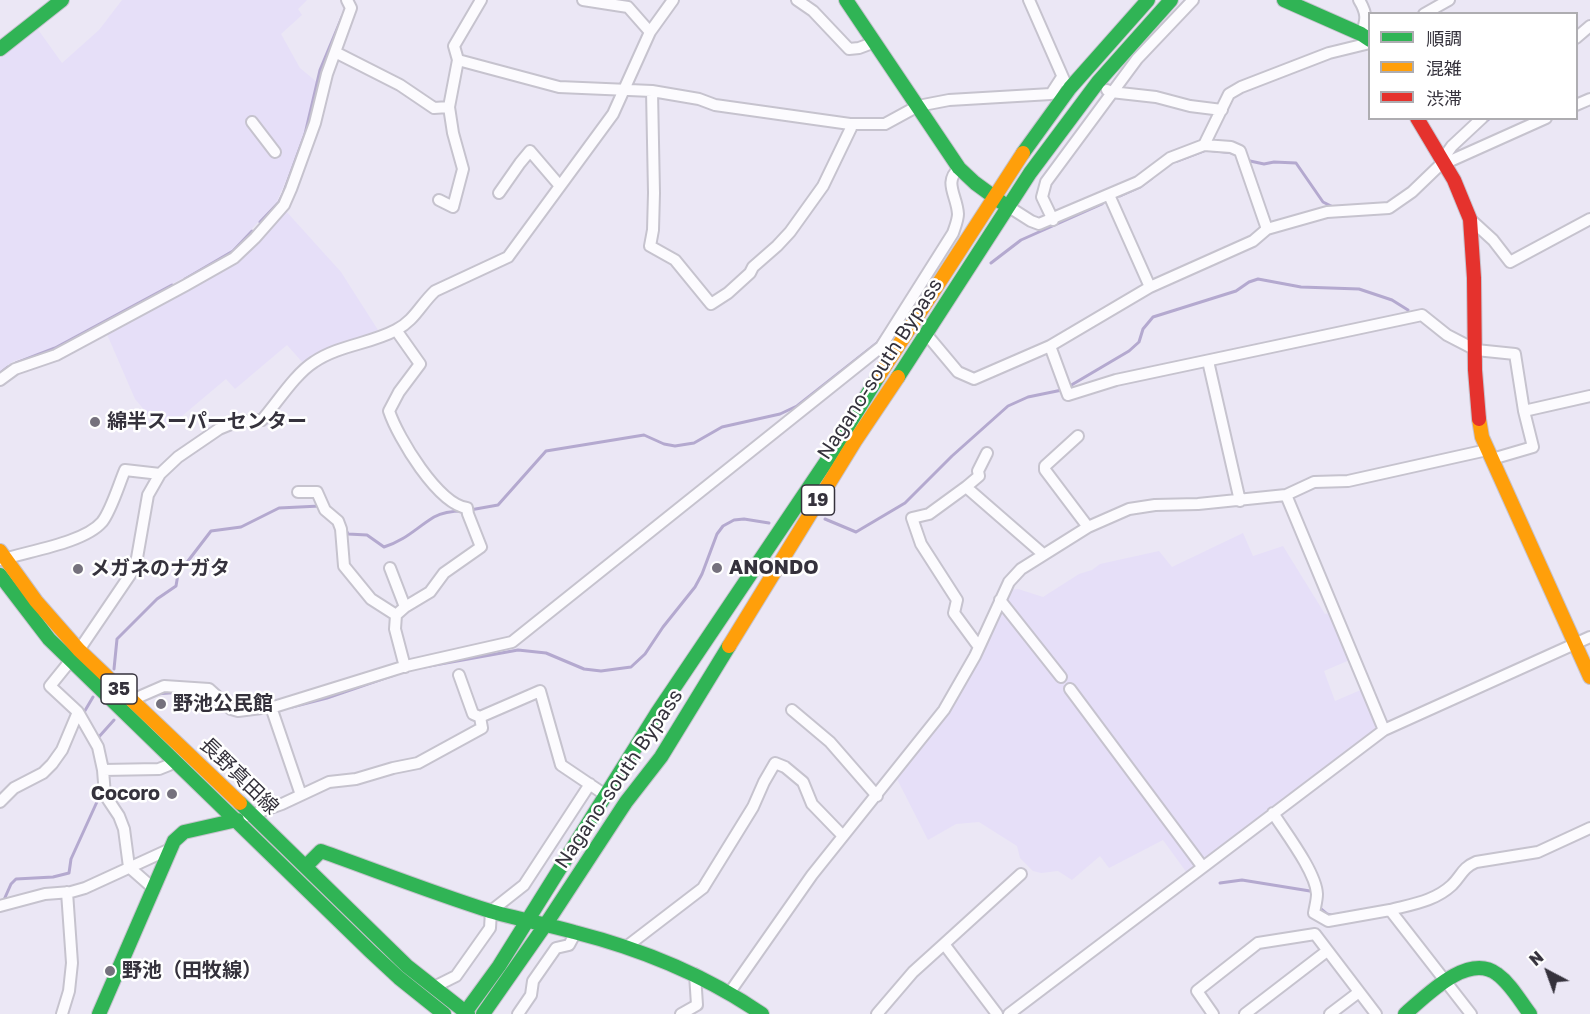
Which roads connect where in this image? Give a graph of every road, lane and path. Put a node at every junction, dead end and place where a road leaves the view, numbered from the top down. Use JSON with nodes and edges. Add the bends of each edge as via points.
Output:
{"nodes":[{"id":1,"x":62,"y":0,"type":"edge"},
{"id":2,"x":346,"y":0,"type":"edge"},
{"id":3,"x":481,"y":0,"type":"edge"},
{"id":4,"x":583,"y":0,"type":"edge"},
{"id":5,"x":673,"y":0,"type":"edge"},
{"id":6,"x":797,"y":0,"type":"edge"},
{"id":7,"x":846,"y":0,"type":"edge"},
{"id":8,"x":1029,"y":0,"type":"edge"},
{"id":9,"x":1148,"y":0,"type":"edge"},
{"id":10,"x":1172,"y":0,"type":"edge"},
{"id":11,"x":1193,"y":0,"type":"edge"},
{"id":12,"x":1284,"y":0,"type":"edge"},
{"id":13,"x":1359,"y":0,"type":"edge"},
{"id":14,"x":1449,"y":0,"type":"edge"},
{"id":15,"x":1428,"y":12,"type":"edge"},
{"id":16,"x":1590,"y":26,"type":"edge"},
{"id":17,"x":650,"y":32,"type":"junction"},
{"id":18,"x":1578,"y":36,"type":"edge"},
{"id":19,"x":1367,"y":39,"type":"edge"},
{"id":20,"x":875,"y":42,"type":"junction"},
{"id":21,"x":0,"y":49,"type":"edge"},
{"id":22,"x":334,"y":52,"type":"junction"},
{"id":23,"x":458,"y":60,"type":"junction"},
{"id":24,"x":1098,"y":82,"type":"junction"},
{"id":25,"x":1066,"y":83,"type":"junction"},
{"id":26,"x":625,"y":90,"type":"junction"},
{"id":27,"x":652,"y":91,"type":"junction"},
{"id":28,"x":1111,"y":92,"type":"junction"},
{"id":29,"x":918,"y":106,"type":"junction"},
{"id":30,"x":450,"y":107,"type":"junction"},
{"id":31,"x":1222,"y":110,"type":"junction"},
{"id":32,"x":1418,"y":120,"type":"edge"},
{"id":33,"x":1480,"y":120,"type":"edge"},
{"id":34,"x":1541,"y":120,"type":"edge"},
{"id":35,"x":252,"y":122,"type":"dead end"},
{"id":36,"x":850,"y":124,"type":"junction"},
{"id":37,"x":1204,"y":145,"type":"junction"},
{"id":38,"x":275,"y":152,"type":"dead end"},
{"id":39,"x":1444,"y":162,"type":"junction"},
{"id":40,"x":959,"y":168,"type":"junction"},
{"id":41,"x":560,"y":186,"type":"junction"},
{"id":42,"x":499,"y":193,"type":"dead end"},
{"id":43,"x":1109,"y":195,"type":"junction"},
{"id":44,"x":993,"y":197,"type":"junction"},
{"id":45,"x":439,"y":200,"type":"dead end"},
{"id":46,"x":1009,"y":207,"type":"junction"},
{"id":47,"x":1470,"y":219,"type":"junction"},
{"id":48,"x":1590,"y":219,"type":"edge"},
{"id":49,"x":1053,"y":220,"type":"junction"},
{"id":50,"x":1268,"y":229,"type":"junction"},
{"id":51,"x":1150,"y":287,"type":"junction"},
{"id":52,"x":396,"y":330,"type":"junction"},
{"id":53,"x":927,"y":335,"type":"junction"},
{"id":54,"x":1050,"y":346,"type":"junction"},
{"id":55,"x":1476,"y":350,"type":"junction"},
{"id":56,"x":1208,"y":361,"type":"junction"},
{"id":57,"x":0,"y":380,"type":"edge"},
{"id":58,"x":1590,"y":396,"type":"edge"},
{"id":59,"x":1524,"y":411,"type":"junction"},
{"id":60,"x":1078,"y":436,"type":"dead end"},
{"id":61,"x":987,"y":453,"type":"dead end"},
{"id":62,"x":1490,"y":454,"type":"junction"},
{"id":63,"x":160,"y":474,"type":"junction"},
{"id":64,"x":966,"y":487,"type":"junction"},
{"id":65,"x":298,"y":492,"type":"dead end"},
{"id":66,"x":1286,"y":495,"type":"junction"},
{"id":67,"x":1240,"y":501,"type":"junction"},
{"id":68,"x":1088,"y":526,"type":"junction"},
{"id":69,"x":1043,"y":554,"type":"junction"},
{"id":70,"x":1,"y":557,"type":"edge"},
{"id":71,"x":390,"y":568,"type":"dead end"},
{"id":72,"x":0,"y":575,"type":"edge"},
{"id":73,"x":1000,"y":600,"type":"junction"},
{"id":74,"x":405,"y":607,"type":"junction"},
{"id":75,"x":396,"y":615,"type":"junction"},
{"id":76,"x":1590,"y":637,"type":"edge"},
{"id":77,"x":1575,"y":643,"type":"junction"},
{"id":78,"x":979,"y":647,"type":"junction"},
{"id":79,"x":75,"y":655,"type":"junction"},
{"id":80,"x":405,"y":667,"type":"junction"},
{"id":81,"x":459,"y":675,"type":"dead end"},
{"id":82,"x":1061,"y":677,"type":"dead end"},
{"id":83,"x":1590,"y":677,"type":"edge"},
{"id":84,"x":1070,"y":690,"type":"dead end"},
{"id":85,"x":132,"y":701,"type":"junction"},
{"id":86,"x":271,"y":707,"type":"junction"},
{"id":87,"x":792,"y":710,"type":"dead end"},
{"id":88,"x":78,"y":712,"type":"junction"},
{"id":89,"x":480,"y":717,"type":"junction"},
{"id":90,"x":1384,"y":730,"type":"junction"},
{"id":91,"x":174,"y":759,"type":"junction"},
{"id":92,"x":103,"y":770,"type":"junction"},
{"id":93,"x":590,"y":784,"type":"junction"},
{"id":94,"x":301,"y":795,"type":"junction"},
{"id":95,"x":607,"y":796,"type":"junction"},
{"id":96,"x":877,"y":796,"type":"junction"},
{"id":97,"x":0,"y":802,"type":"edge"},
{"id":98,"x":1273,"y":813,"type":"junction"},
{"id":99,"x":252,"y":815,"type":"junction"},
{"id":100,"x":237,"y":820,"type":"junction"},
{"id":101,"x":1590,"y":828,"type":"edge"},
{"id":102,"x":843,"y":836,"type":"junction"},
{"id":103,"x":170,"y":849,"type":"junction"},
{"id":104,"x":306,"y":866,"type":"junction"},
{"id":105,"x":129,"y":867,"type":"junction"},
{"id":106,"x":1202,"y":867,"type":"junction"},
{"id":107,"x":1021,"y":874,"type":"dead end"},
{"id":108,"x":154,"y":889,"type":"junction"},
{"id":109,"x":67,"y":892,"type":"junction"},
{"id":110,"x":0,"y":906,"type":"edge"},
{"id":111,"x":1390,"y":910,"type":"junction"},
{"id":112,"x":491,"y":911,"type":"junction"},
{"id":113,"x":528,"y":920,"type":"junction"},
{"id":114,"x":546,"y":924,"type":"junction"},
{"id":115,"x":576,"y":932,"type":"junction"},
{"id":116,"x":944,"y":944,"type":"junction"},
{"id":117,"x":626,"y":947,"type":"junction"},
{"id":118,"x":1327,"y":951,"type":"junction"},
{"id":119,"x":695,"y":974,"type":"junction"},
{"id":120,"x":1446,"y":981,"type":"junction"},
{"id":121,"x":432,"y":988,"type":"junction"},
{"id":122,"x":730,"y":992,"type":"junction"},
{"id":123,"x":1359,"y":992,"type":"junction"},
{"id":124,"x":1023,"y":1010,"type":"edge"},
{"id":125,"x":466,"y":1013,"type":"edge"},
{"id":126,"x":62,"y":1014,"type":"edge"},
{"id":127,"x":99,"y":1014,"type":"edge"},
{"id":128,"x":444,"y":1014,"type":"edge"},
{"id":129,"x":483,"y":1014,"type":"edge"},
{"id":130,"x":518,"y":1014,"type":"edge"},
{"id":131,"x":681,"y":1014,"type":"edge"},
{"id":132,"x":762,"y":1014,"type":"edge"},
{"id":133,"x":877,"y":1014,"type":"edge"},
{"id":134,"x":998,"y":1014,"type":"edge"},
{"id":135,"x":1010,"y":1014,"type":"edge"},
{"id":136,"x":1212,"y":1014,"type":"edge"},
{"id":137,"x":1245,"y":1014,"type":"edge"},
{"id":138,"x":1330,"y":1014,"type":"edge"},
{"id":139,"x":1376,"y":1014,"type":"edge"},
{"id":140,"x":1405,"y":1014,"type":"edge"},
{"id":141,"x":1471,"y":1014,"type":"edge"},
{"id":142,"x":1530,"y":1014,"type":"edge"}],
"edges":[{"from":1,"to":21,"type":"main road"},
{"from":2,"to":22,"type":"street","via":[[351,8]]},
{"from":3,"to":23,"type":"street","via":[[454,46]]},
{"from":4,"to":17,"type":"street","via":[[628,8]]},
{"from":5,"to":17,"type":"street"},
{"from":6,"to":20,"type":"street","via":[[849,49]]},
{"from":7,"to":20,"type":"main road"},
{"from":8,"to":25,"type":"street"},
{"from":9,"to":25,"type":"main road","name":"Nagano-south Bypass","number":"19"},
{"from":10,"to":24,"type":"main road","name":"Nagano-south Bypass","number":"19"},
{"from":11,"to":28,"type":"street"},
{"from":12,"to":19,"type":"main road"},
{"from":13,"to":19,"type":"street","via":[[1367,21]]},
{"from":14,"to":15,"type":"street"},
{"from":16,"to":18,"type":"street"},
{"from":17,"to":26,"type":"street"},
{"from":19,"to":31,"type":"street","via":[[1241,87],[1229,94]]},
{"from":20,"to":29,"type":"main road"},
{"from":22,"to":30,"type":"street","via":[[434,108]]},
{"from":22,"to":57,"type":"street","via":[[315,123],[291,189],[284,205],[255,238],[234,258],[186,285],[56,355],[15,369]]},
{"from":23,"to":26,"type":"street","via":[[559,87]]},
{"from":23,"to":30,"type":"street"},
{"from":24,"to":28,"type":"street"},
{"from":24,"to":46,"type":"main road","name":"Nagano-south Bypass","number":"19"},
{"from":25,"to":29,"type":"street","via":[[1051,94],[949,100]]},
{"from":25,"to":44,"type":"main road","name":"Nagano-south Bypass","number":"19"},
{"from":26,"to":27,"type":"street"},
{"from":26,"to":41,"type":"street","via":[[613,114]]},
{"from":27,"to":36,"type":"street","via":[[715,105]]},
{"from":27,"to":36,"type":"street","via":[[654,193],[650,246],[675,260],[711,304],[750,273],[790,232],[823,186]]},
{"from":28,"to":31,"type":"street"},
{"from":28,"to":49,"type":"street","via":[[1046,182],[1042,197]]},
{"from":29,"to":36,"type":"street","via":[[885,124]]},
{"from":29,"to":40,"type":"main road"},
{"from":30,"to":45,"type":"street","via":[[463,169],[453,207]]},
{"from":31,"to":37,"type":"street"},
{"from":32,"to":39,"type":"main road"},
{"from":33,"to":39,"type":"street","via":[[1452,146]]},
{"from":34,"to":39,"type":"street"},
{"from":35,"to":38,"type":"street"},
{"from":37,"to":43,"type":"street","via":[[1170,158],[1138,182]]},
{"from":37,"to":50,"type":"street","via":[[1240,151]]},
{"from":39,"to":47,"type":"main road"},
{"from":39,"to":50,"type":"street","via":[[1389,208],[1327,212]]},
{"from":40,"to":44,"type":"main road"},
{"from":40,"to":80,"type":"street","via":[[950,182],[958,217],[953,233],[881,347],[512,642]]},
{"from":41,"to":42,"type":"street","via":[[530,151]]},
{"from":41,"to":52,"type":"street","via":[[508,257],[435,291],[415,316]]},
{"from":43,"to":49,"type":"street"},
{"from":43,"to":51,"type":"street"},
{"from":44,"to":46,"type":"main road"},
{"from":44,"to":95,"type":"main road","name":"Nagano-south Bypass","number":"19","via":[[826,462],[695,655]]},
{"from":46,"to":49,"type":"street","via":[[1039,224]]},
{"from":46,"to":53,"type":"main road","name":"Nagano-south Bypass","number":"19"},
{"from":47,"to":48,"type":"street","via":[[1510,262]]},
{"from":47,"to":55,"type":"main road"},
{"from":50,"to":51,"type":"street","via":[[1253,241]]},
{"from":51,"to":54,"type":"street"},
{"from":52,"to":63,"type":"street","via":[[313,362],[262,420],[236,422],[219,429]]},
{"from":52,"to":74,"type":"street","via":[[420,364],[393,403],[389,411],[392,420],[410,454],[435,485],[452,502],[467,508],[481,547],[444,573],[430,592]]},
{"from":53,"to":54,"type":"street","via":[[958,372],[974,379]]},
{"from":53,"to":114,"type":"main road","name":"Nagano-south Bypass","number":"19","via":[[855,441],[661,757],[626,802]]},
{"from":54,"to":56,"type":"street","via":[[1068,395],[1116,380]]},
{"from":55,"to":56,"type":"street","via":[[1422,315]]},
{"from":55,"to":59,"type":"street","via":[[1515,354]]},
{"from":55,"to":62,"type":"main road","via":[[1476,411]]},
{"from":56,"to":67,"type":"street"},
{"from":58,"to":59,"type":"street"},
{"from":59,"to":62,"type":"street","via":[[1533,447]]},
{"from":60,"to":68,"type":"street","via":[[1045,470]]},
{"from":61,"to":64,"type":"street","via":[[979,476]]},
{"from":62,"to":66,"type":"street","via":[[1348,481],[1314,482]]},
{"from":62,"to":77,"type":"main road"},
{"from":63,"to":70,"type":"street","via":[[125,470],[104,520],[91,531],[41,549]]},
{"from":63,"to":79,"type":"street","via":[[148,495],[132,572]]},
{"from":64,"to":69,"type":"street"},
{"from":64,"to":78,"type":"street","via":[[929,514],[912,518],[921,544],[957,600],[954,613]]},
{"from":65,"to":75,"type":"street","via":[[317,492],[341,529],[344,566],[371,599]]},
{"from":66,"to":67,"type":"street"},
{"from":66,"to":90,"type":"street"},
{"from":67,"to":68,"type":"street","via":[[1129,509]]},
{"from":68,"to":69,"type":"street"},
{"from":69,"to":73,"type":"street","via":[[1015,575]]},
{"from":70,"to":79,"type":"main road","name":"長野真田線","number":"35"},
{"from":71,"to":74,"type":"street"},
{"from":72,"to":79,"type":"main road","name":"長野真田線","number":"35","via":[[49,639]]},
{"from":73,"to":78,"type":"street"},
{"from":73,"to":82,"type":"street"},
{"from":74,"to":75,"type":"street"},
{"from":75,"to":80,"type":"street","via":[[395,629]]},
{"from":76,"to":77,"type":"street"},
{"from":77,"to":83,"type":"main road"},
{"from":77,"to":90,"type":"street"},
{"from":78,"to":96,"type":"street","via":[[944,710]]},
{"from":79,"to":85,"type":"main road","name":"長野真田線","number":"35"},
{"from":79,"to":88,"type":"street","via":[[50,686]]},
{"from":79,"to":91,"type":"main road","name":"長野真田線","number":"35"},
{"from":80,"to":86,"type":"street"},
{"from":81,"to":89,"type":"street","via":[[473,714]]},
{"from":84,"to":106,"type":"street"},
{"from":85,"to":86,"type":"street","via":[[164,686],[209,688],[238,711]]},
{"from":85,"to":99,"type":"main road","name":"長野真田線","number":"35"},
{"from":86,"to":94,"type":"street"},
{"from":87,"to":96,"type":"street","via":[[830,742]]},
{"from":88,"to":92,"type":"street","via":[[98,747]]},
{"from":88,"to":97,"type":"street","via":[[52,764],[44,773],[14,788]]},
{"from":89,"to":93,"type":"street","via":[[540,691],[561,765]]},
{"from":89,"to":94,"type":"street","via":[[482,728],[418,763],[329,782]]},
{"from":90,"to":98,"type":"street"},
{"from":91,"to":92,"type":"street","via":[[159,769]]},
{"from":91,"to":100,"type":"main road","name":"長野真田線","number":"35"},
{"from":92,"to":105,"type":"street","via":[[105,795],[124,829]]},
{"from":93,"to":95,"type":"street"},
{"from":93,"to":112,"type":"street","via":[[524,885]]},
{"from":94,"to":99,"type":"street"},
{"from":95,"to":113,"type":"main road","name":"Nagano-south Bypass","number":"19"},
{"from":96,"to":102,"type":"street"},
{"from":98,"to":106,"type":"street"},
{"from":98,"to":111,"type":"street","via":[[1315,883],[1314,913],[1328,921]]},
{"from":99,"to":100,"type":"street"},
{"from":99,"to":104,"type":"main road","name":"長野真田線","number":"35"},
{"from":100,"to":103,"type":"main road","via":[[184,832]]},
{"from":100,"to":128,"type":"main road","name":"長野真田線","number":"35","via":[[370,951]]},
{"from":101,"to":111,"type":"street","via":[[1538,852],[1476,862],[1467,866],[1454,884],[1431,899]]},
{"from":102,"to":117,"type":"street","via":[[812,804],[803,782],[775,763],[703,888]]},
{"from":102,"to":122,"type":"street"},
{"from":103,"to":105,"type":"street"},
{"from":103,"to":108,"type":"main road"},
{"from":104,"to":112,"type":"main road","via":[[321,851]]},
{"from":104,"to":121,"type":"main road","name":"長野真田線","number":"35"},
{"from":105,"to":108,"type":"street"},
{"from":105,"to":109,"type":"street","via":[[85,888]]},
{"from":106,"to":124,"type":"street"},
{"from":107,"to":116,"type":"street"},
{"from":108,"to":127,"type":"main road"},
{"from":109,"to":110,"type":"street"},
{"from":109,"to":126,"type":"street","via":[[72,963]]},
{"from":111,"to":120,"type":"street"},
{"from":112,"to":113,"type":"main road"},
{"from":112,"to":121,"type":"street","via":[[489,928],[456,976]]},
{"from":113,"to":114,"type":"main road"},
{"from":113,"to":125,"type":"main road","name":"Nagano-south Bypass","number":"19"},
{"from":114,"to":115,"type":"main road"},
{"from":114,"to":129,"type":"main road","name":"Nagano-south Bypass","number":"19"},
{"from":115,"to":117,"type":"main road"},
{"from":115,"to":130,"type":"street","via":[[569,945],[556,948],[533,981],[531,994]]},
{"from":116,"to":133,"type":"street","via":[[913,972]]},
{"from":116,"to":134,"type":"street"},
{"from":117,"to":119,"type":"main road"},
{"from":118,"to":123,"type":"street"},
{"from":118,"to":136,"type":"street","via":[[1315,934],[1258,944],[1197,991]]},
{"from":118,"to":137,"type":"street"},
{"from":119,"to":122,"type":"main road"},
{"from":119,"to":131,"type":"street","via":[[697,1005]]},
{"from":120,"to":140,"type":"main road"},
{"from":120,"to":141,"type":"street"},
{"from":120,"to":142,"type":"main road","via":[[1470,968],[1494,971]]},
{"from":121,"to":125,"type":"main road","name":"長野真田線","number":"35"},
{"from":122,"to":132,"type":"main road"},
{"from":123,"to":138,"type":"street"},
{"from":123,"to":139,"type":"street"},
{"from":124,"to":135,"type":"street"}]}
